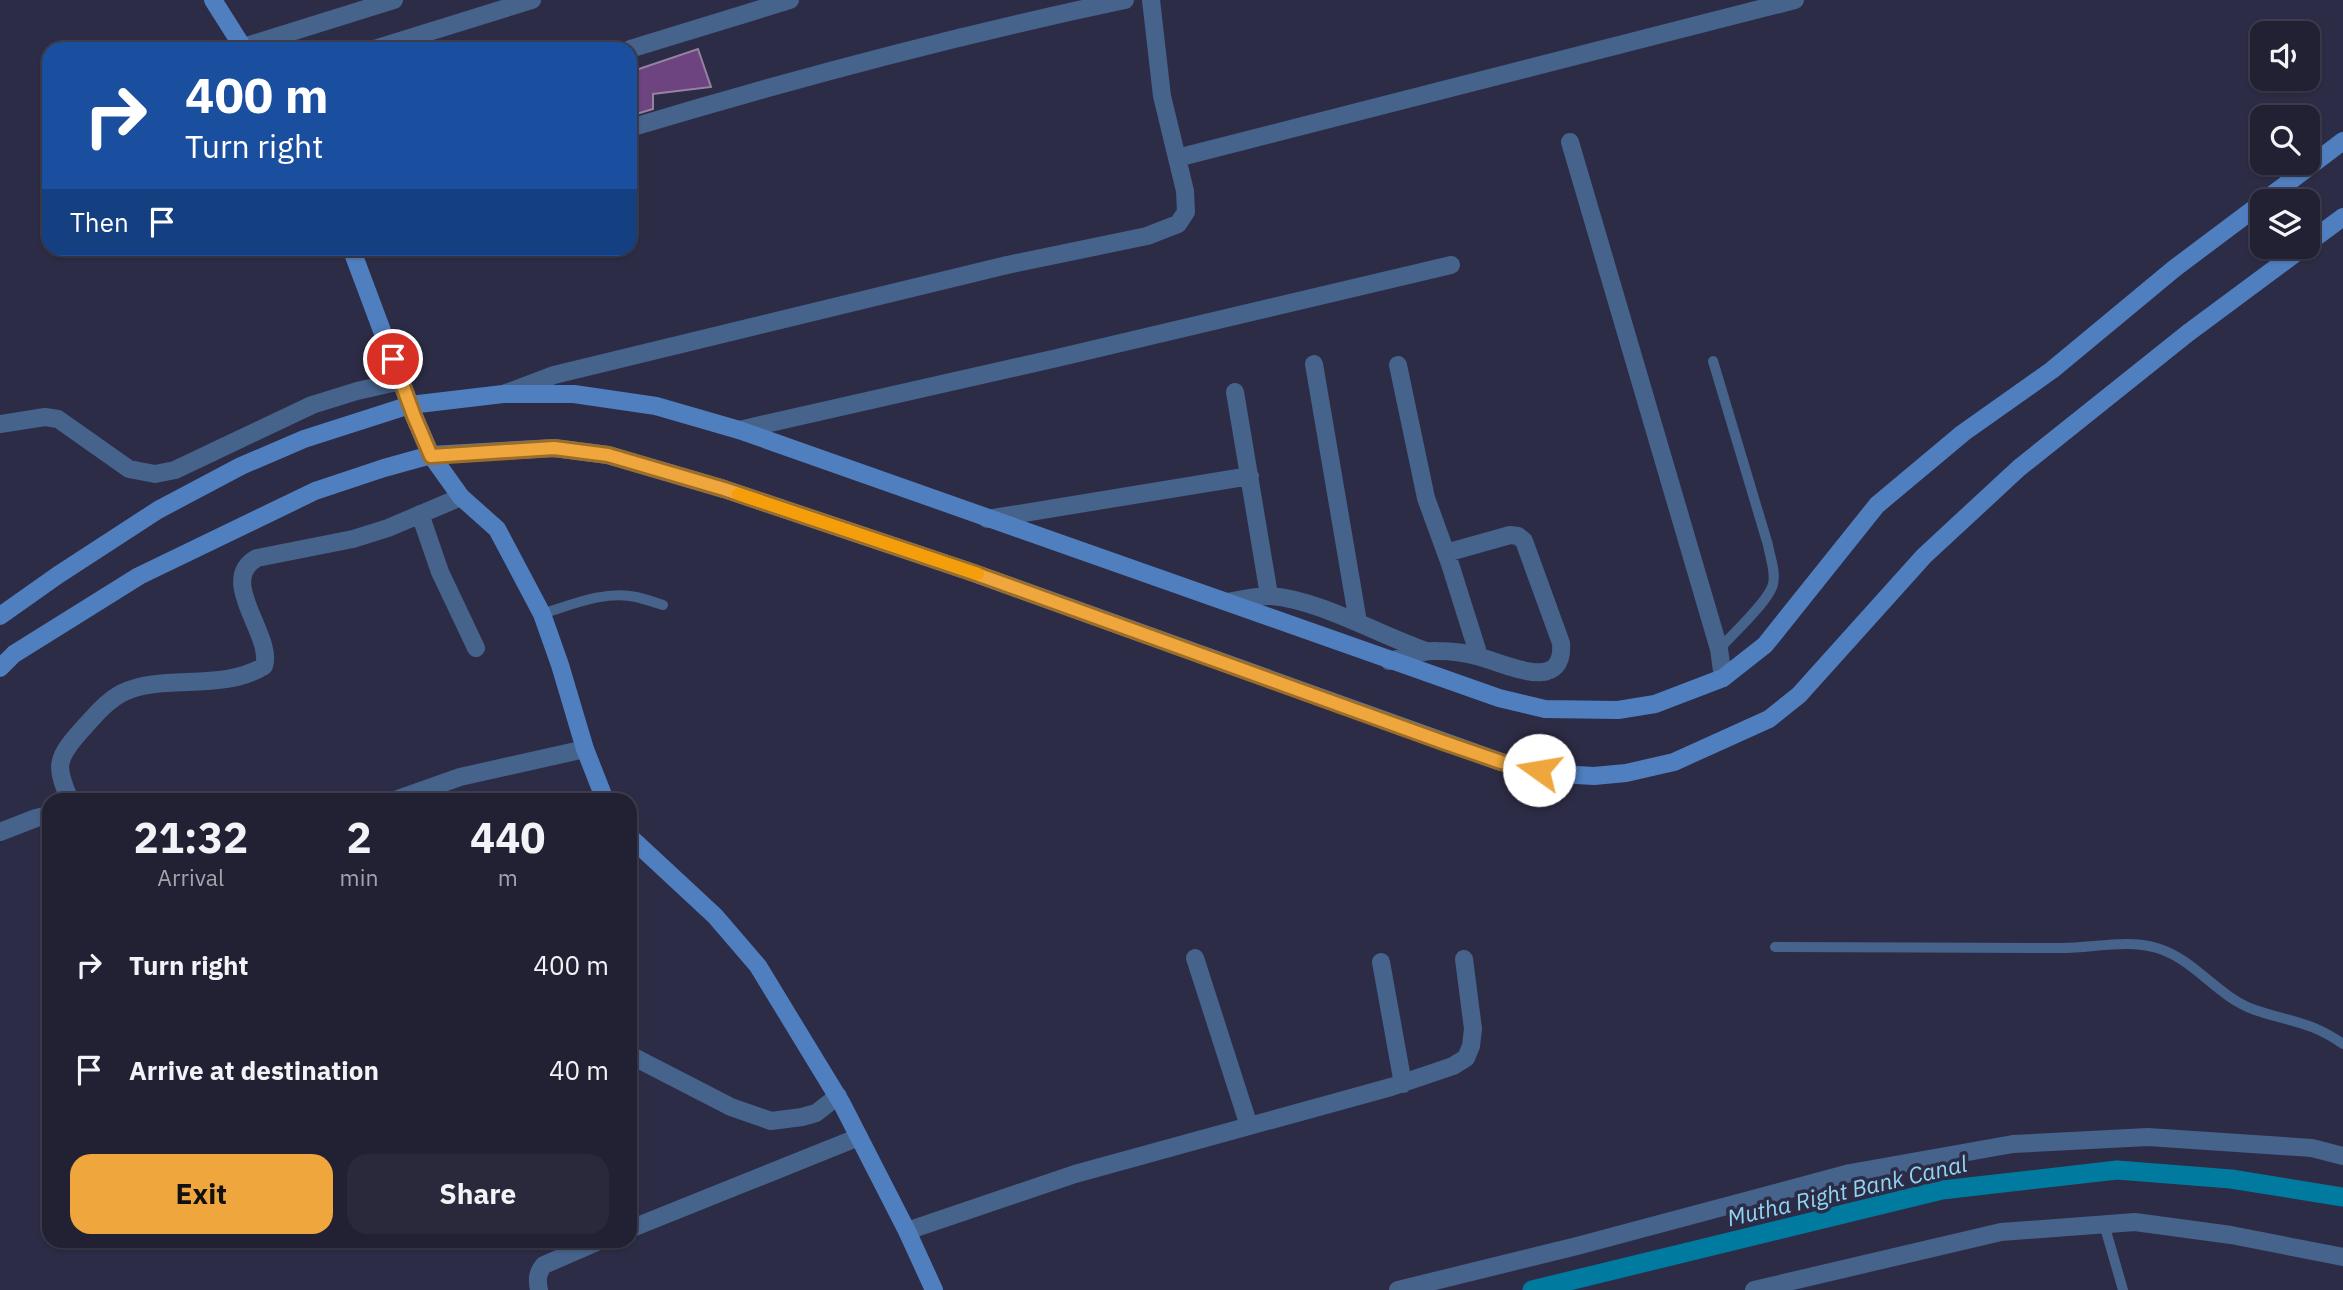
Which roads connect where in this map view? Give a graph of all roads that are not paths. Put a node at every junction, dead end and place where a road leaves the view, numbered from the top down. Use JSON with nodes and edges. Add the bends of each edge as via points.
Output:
{"nodes":[{"id":1,"x":213,"y":0,"type":"edge"},
{"id":2,"x":394,"y":0,"type":"edge"},
{"id":3,"x":532,"y":0,"type":"edge"},
{"id":4,"x":790,"y":0,"type":"edge"},
{"id":5,"x":1125,"y":0,"type":"edge"},
{"id":6,"x":1151,"y":0,"type":"edge"},
{"id":7,"x":1795,"y":0,"type":"edge"},
{"id":8,"x":239,"y":42,"type":"edge"},
{"id":9,"x":262,"y":42,"type":"edge"},
{"id":10,"x":397,"y":42,"type":"edge"},
{"id":11,"x":637,"y":47,"type":"edge"},
{"id":12,"x":637,"y":126,"type":"edge"},
{"id":13,"x":2343,"y":141,"type":"edge"},
{"id":14,"x":1570,"y":142,"type":"dead end"},
{"id":15,"x":1177,"y":159,"type":"junction"},
{"id":16,"x":2280,"y":189,"type":"edge"},
{"id":17,"x":2250,"y":212,"type":"edge"},
{"id":18,"x":2343,"y":217,"type":"edge"},
{"id":19,"x":2320,"y":234,"type":"edge"},
{"id":20,"x":354,"y":256,"type":"edge"},
{"id":21,"x":2288,"y":259,"type":"edge"},
{"id":22,"x":1451,"y":265,"type":"dead end"},
{"id":23,"x":1713,"y":361,"type":"dead end"},
{"id":24,"x":1314,"y":364,"type":"dead end"},
{"id":25,"x":1398,"y":365,"type":"dead end"},
{"id":26,"x":401,"y":381,"type":"junction"},
{"id":27,"x":1235,"y":392,"type":"dead end"},
{"id":28,"x":503,"y":394,"type":"junction"},
{"id":29,"x":412,"y":411,"type":"junction"},
{"id":30,"x":0,"y":424,"type":"edge"},
{"id":31,"x":739,"y":430,"type":"junction"},
{"id":32,"x":430,"y":452,"type":"junction"},
{"id":33,"x":1250,"y":476,"type":"junction"},
{"id":34,"x":461,"y":497,"type":"junction"},
{"id":35,"x":421,"y":514,"type":"junction"},
{"id":36,"x":987,"y":519,"type":"junction"},
{"id":37,"x":1446,"y":553,"type":"junction"},
{"id":38,"x":1269,"y":595,"type":"junction"},
{"id":39,"x":1228,"y":602,"type":"junction"},
{"id":40,"x":663,"y":605,"type":"dead end"},
{"id":41,"x":542,"y":614,"type":"junction"},
{"id":42,"x":0,"y":616,"type":"edge"},
{"id":43,"x":1358,"y":622,"type":"junction"},
{"id":44,"x":476,"y":648,"type":"dead end"},
{"id":45,"x":1719,"y":649,"type":"junction"},
{"id":46,"x":1426,"y":651,"type":"junction"},
{"id":47,"x":1479,"y":656,"type":"junction"},
{"id":48,"x":1390,"y":661,"type":"junction"},
{"id":49,"x":0,"y":668,"type":"edge"},
{"id":50,"x":1723,"y":678,"type":"junction"},
{"id":51,"x":585,"y":749,"type":"junction"},
{"id":52,"x":67,"y":793,"type":"edge"},
{"id":53,"x":415,"y":793,"type":"edge"},
{"id":54,"x":602,"y":793,"type":"edge"},
{"id":55,"x":42,"y":817,"type":"edge"},
{"id":56,"x":0,"y":832,"type":"edge"},
{"id":57,"x":637,"y":844,"type":"edge"},
{"id":58,"x":1775,"y":947,"type":"dead end"},
{"id":59,"x":1195,"y":958,"type":"dead end"},
{"id":60,"x":1464,"y":959,"type":"dead end"},
{"id":61,"x":1381,"y":962,"type":"dead end"},
{"id":62,"x":2343,"y":1044,"type":"edge"},
{"id":63,"x":637,"y":1059,"type":"edge"},
{"id":64,"x":1403,"y":1084,"type":"junction"},
{"id":65,"x":838,"y":1097,"type":"junction"},
{"id":66,"x":1249,"y":1126,"type":"junction"},
{"id":67,"x":859,"y":1137,"type":"junction"},
{"id":68,"x":2343,"y":1156,"type":"edge"},
{"id":69,"x":2104,"y":1224,"type":"junction"},
{"id":70,"x":637,"y":1225,"type":"edge"},
{"id":71,"x":907,"y":1231,"type":"junction"},
{"id":72,"x":584,"y":1248,"type":"edge"},
{"id":73,"x":2343,"y":1257,"type":"edge"},
{"id":74,"x":2122,"y":1289,"type":"edge"},
{"id":75,"x":539,"y":1290,"type":"edge"},
{"id":76,"x":934,"y":1290,"type":"edge"},
{"id":77,"x":1398,"y":1290,"type":"edge"},
{"id":78,"x":1754,"y":1290,"type":"edge"}],
"edges":[{"from":1,"to":8,"type":"street"},
{"from":2,"to":9,"type":"street"},
{"from":3,"to":10,"type":"street"},
{"from":4,"to":11,"type":"street"},
{"from":5,"to":12,"type":"street","via":[[829,69]]},
{"from":6,"to":15,"type":"street","via":[[1162,96]]},
{"from":7,"to":15,"type":"street"},
{"from":13,"to":16,"type":"street"},
{"from":14,"to":45,"type":"street"},
{"from":15,"to":28,"type":"street","via":[[1186,212],[1171,228],[568,372]]},
{"from":17,"to":50,"type":"street","via":[[1877,505],[1765,645]]},
{"from":18,"to":19,"type":"street"},
{"from":20,"to":26,"type":"street"},
{"from":21,"to":32,"type":"street","via":[[2019,468],[1924,556],[1799,695],[1769,719],[1674,762],[1626,773],[1559,774],[1501,762],[971,572],[608,455],[554,448]]},
{"from":22,"to":31,"type":"street"},
{"from":23,"to":45,"type":"lane","via":[[1773,574],[1766,598]]},
{"from":24,"to":43,"type":"street"},
{"from":25,"to":37,"type":"street","via":[[1426,498]]},
{"from":26,"to":29,"type":"street"},
{"from":26,"to":30,"type":"street","via":[[312,405],[175,470],[155,474],[129,469],[58,419]]},
{"from":27,"to":33,"type":"street"},
{"from":28,"to":29,"type":"street"},
{"from":28,"to":31,"type":"street","via":[[574,394],[624,400]]},
{"from":29,"to":32,"type":"street"},
{"from":29,"to":42,"type":"street","via":[[304,439],[241,466],[158,510]]},
{"from":31,"to":36,"type":"street"},
{"from":32,"to":34,"type":"street"},
{"from":32,"to":49,"type":"street","via":[[315,491],[139,576],[14,654]]},
{"from":33,"to":36,"type":"street"},
{"from":33,"to":38,"type":"street"},
{"from":34,"to":35,"type":"street"},
{"from":34,"to":41,"type":"street","via":[[496,530]]},
{"from":35,"to":44,"type":"street","via":[[440,572]]},
{"from":35,"to":52,"type":"street","via":[[353,539],[251,561],[244,570],[244,588],[264,645],[264,666],[214,681],[134,689],[110,701],[60,759]]},
{"from":36,"to":39,"type":"street"},
{"from":37,"to":47,"type":"street"},
{"from":37,"to":47,"type":"street","via":[[1510,535],[1524,541],[1562,654],[1545,671],[1523,671]]},
{"from":38,"to":39,"type":"street"},
{"from":38,"to":43,"type":"street"},
{"from":39,"to":48,"type":"street"},
{"from":40,"to":41,"type":"lane","via":[[634,596],[612,596]]},
{"from":41,"to":51,"type":"street"},
{"from":43,"to":46,"type":"street"},
{"from":45,"to":50,"type":"street"},
{"from":46,"to":47,"type":"street"},
{"from":46,"to":48,"type":"street"},
{"from":48,"to":50,"type":"street","via":[[1545,709],[1618,710],[1655,704]]},
{"from":51,"to":53,"type":"street","via":[[460,777]]},
{"from":51,"to":54,"type":"street"},
{"from":55,"to":56,"type":"street"},
{"from":57,"to":65,"type":"street","via":[[715,916],[758,966]]},
{"from":58,"to":62,"type":"lane","via":[[2140,944],[2184,959],[2211,984],[2255,1010],[2320,1029]]},
{"from":59,"to":66,"type":"street"},
{"from":60,"to":64,"type":"street","via":[[1473,1028],[1466,1058]]},
{"from":61,"to":64,"type":"street"},
{"from":63,"to":65,"type":"street","via":[[731,1107],[771,1121],[816,1113]]},
{"from":64,"to":66,"type":"street"},
{"from":65,"to":67,"type":"street"},
{"from":66,"to":71,"type":"street","via":[[1075,1174]]},
{"from":67,"to":70,"type":"street"},
{"from":67,"to":71,"type":"street"},
{"from":68,"to":77,"type":"street","via":[[2312,1148],[2148,1136],[2013,1144],[1850,1173]]},
{"from":69,"to":73,"type":"street","via":[[2135,1222],[2231,1235]]},
{"from":69,"to":74,"type":"lane"},
{"from":69,"to":78,"type":"street","via":[[2001,1232]]},
{"from":71,"to":76,"type":"street"},
{"from":72,"to":75,"type":"street","via":[[544,1265],[537,1280]]}]}
